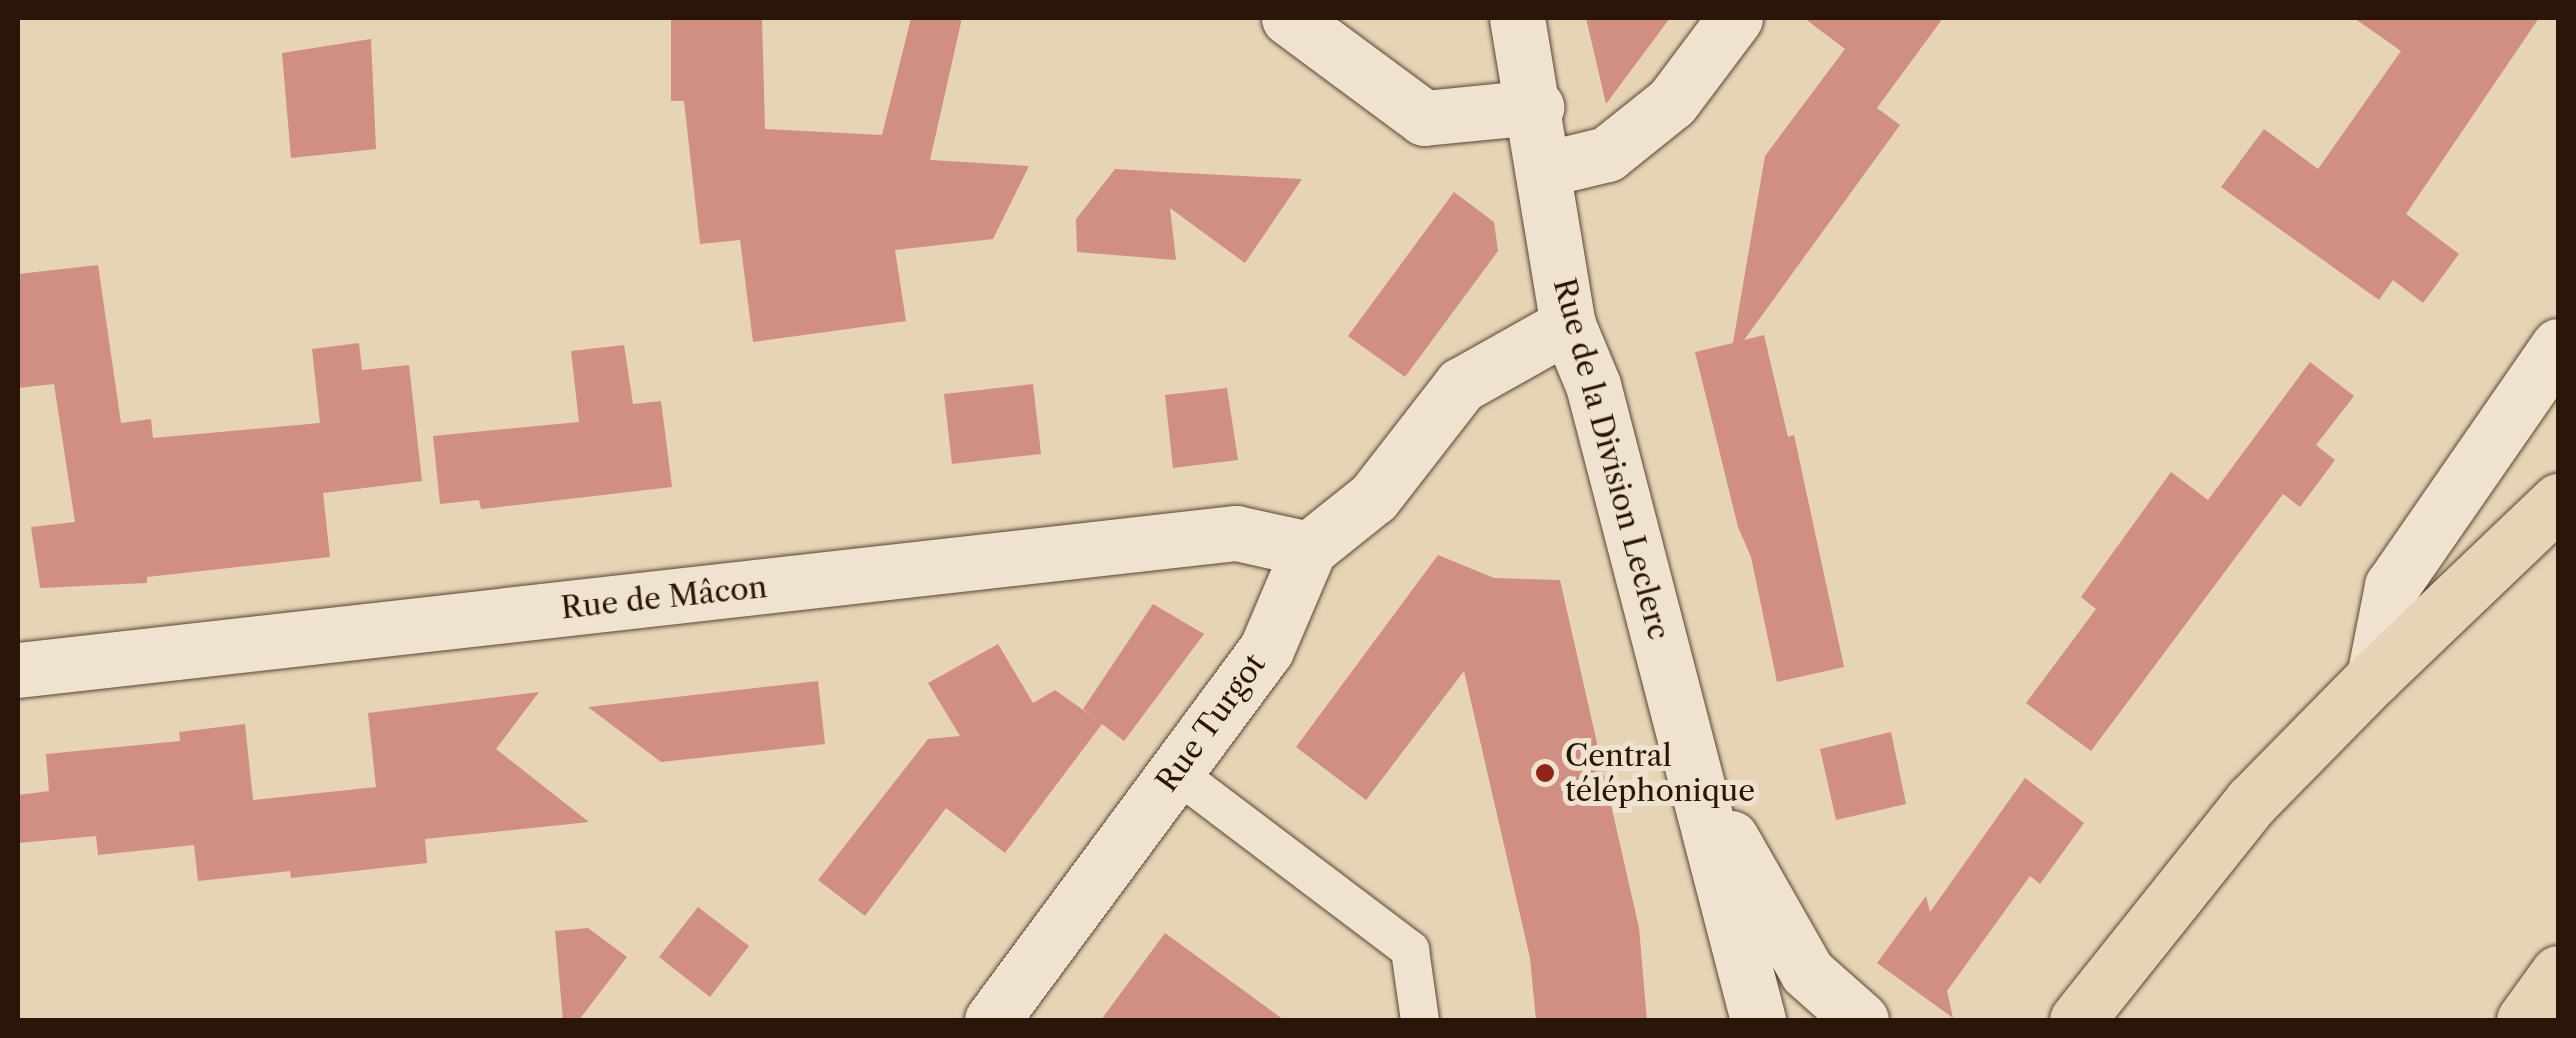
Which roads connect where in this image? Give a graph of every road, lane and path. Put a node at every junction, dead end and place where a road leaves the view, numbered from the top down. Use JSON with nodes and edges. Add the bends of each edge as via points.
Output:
{"nodes":[{"id":1,"x":1288,"y":18,"type":"edge"},
{"id":2,"x":1516,"y":18,"type":"edge"},
{"id":3,"x":1735,"y":18,"type":"edge"},
{"id":4,"x":1536,"y":108,"type":"junction"},
{"id":5,"x":1545,"y":169,"type":"junction"},
{"id":6,"x":1568,"y":326,"type":"junction"},
{"id":7,"x":2558,"y":346,"type":"edge"},
{"id":8,"x":2558,"y":501,"type":"edge"},
{"id":9,"x":1309,"y":550,"type":"junction"},
{"id":10,"x":18,"y":670,"type":"edge"},
{"id":11,"x":2374,"y":676,"type":"junction"},
{"id":12,"x":1176,"y":772,"type":"junction"},
{"id":13,"x":1697,"y":779,"type":"junction"},
{"id":14,"x":2558,"y":973,"type":"edge"},
{"id":15,"x":992,"y":1020,"type":"edge"},
{"id":16,"x":1420,"y":1020,"type":"edge"},
{"id":17,"x":1758,"y":1020,"type":"edge"},
{"id":18,"x":1861,"y":1020,"type":"edge"},
{"id":19,"x":2077,"y":1020,"type":"edge"},
{"id":20,"x":2524,"y":1020,"type":"edge"}],
"edges":[{"from":1,"to":4,"type":"street","via":[[1424,118]]},
{"from":2,"to":4,"type":"street","name":"Rue de la Division Leclerc"},
{"from":3,"to":5,"type":"street","via":[[1672,102],[1620,144],[1607,154]]},
{"from":4,"to":5,"type":"street","name":"Rue de la Division Leclerc"},
{"from":5,"to":6,"type":"street","name":"Rue de la Division Leclerc"},
{"from":6,"to":9,"type":"street","name":"Rue Turgot","via":[[1461,385],[1374,497]]},
{"from":6,"to":13,"type":"street","name":"Rue de la Division Leclerc","via":[[1593,385]]},
{"from":7,"to":11,"type":"street","via":[[2392,586]]},
{"from":8,"to":11,"type":"main road"},
{"from":9,"to":10,"type":"street","name":"Rue de Mâcon","via":[[1236,533]]},
{"from":9,"to":12,"type":"street","name":"Rue Turgot","via":[[1266,650]]},
{"from":11,"to":19,"type":"main road","via":[[2252,801]]},
{"from":12,"to":15,"type":"street","name":"Rue Turgot"},
{"from":12,"to":16,"type":"lane","via":[[1410,950]]},
{"from":13,"to":17,"type":"street","name":"Rue de la Division Leclerc"},
{"from":13,"to":18,"type":"street","name":"Rue de la Division Leclerc","via":[[1808,972]]},
{"from":14,"to":20,"type":"main road"}]}
